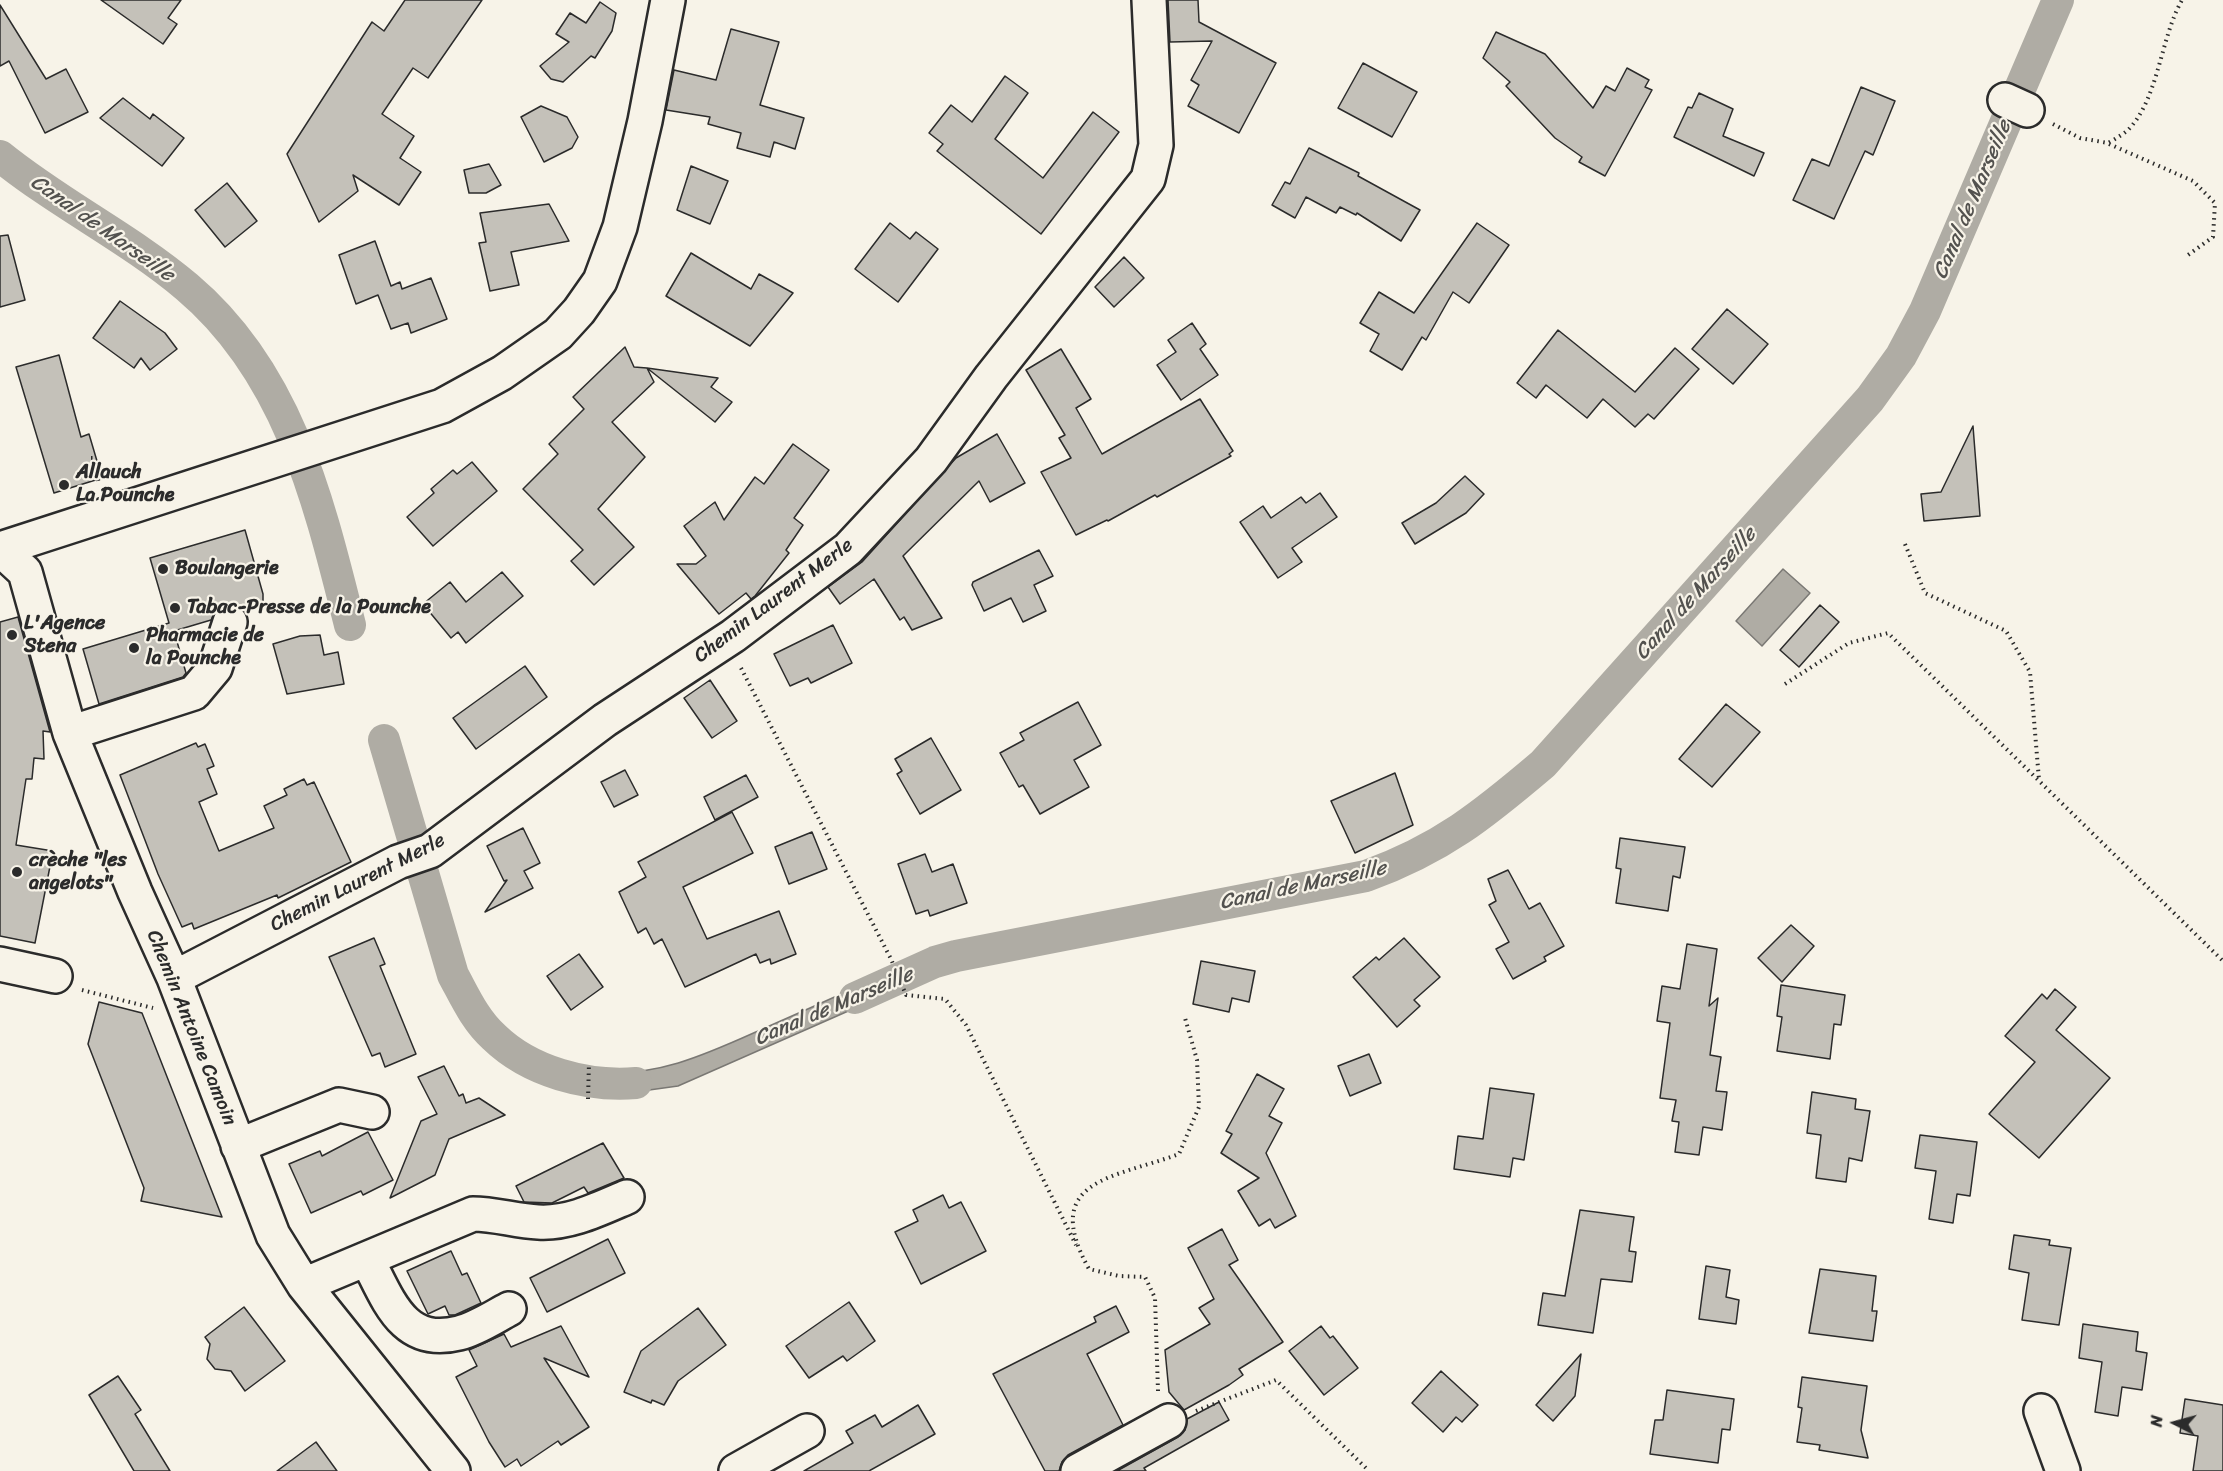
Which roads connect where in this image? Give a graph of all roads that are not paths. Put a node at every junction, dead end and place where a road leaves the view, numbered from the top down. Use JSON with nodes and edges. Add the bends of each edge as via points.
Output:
{"nodes":[{"id":1,"x":668,"y":0,"type":"edge"},
{"id":2,"x":1149,"y":0,"type":"edge"},
{"id":3,"x":0,"y":549,"type":"edge"},
{"id":4,"x":230,"y":622,"type":"dead end"},
{"id":5,"x":70,"y":733,"type":"junction"},
{"id":6,"x":0,"y":964,"type":"edge"},
{"id":7,"x":55,"y":976,"type":"road end"},
{"id":8,"x":178,"y":989,"type":"junction"},
{"id":9,"x":372,"y":1112,"type":"dead end"},
{"id":10,"x":238,"y":1146,"type":"junction"},
{"id":11,"x":627,"y":1197,"type":"dead end"},
{"id":12,"x":367,"y":1259,"type":"junction"},
{"id":13,"x":304,"y":1285,"type":"junction"},
{"id":14,"x":509,"y":1309,"type":"dead end"},
{"id":15,"x":2041,"y":1411,"type":"dead end"},
{"id":16,"x":1169,"y":1422,"type":"road end"},
{"id":17,"x":807,"y":1431,"type":"dead end"},
{"id":18,"x":453,"y":1471,"type":"edge"},
{"id":19,"x":736,"y":1471,"type":"edge"},
{"id":20,"x":1078,"y":1471,"type":"edge"},
{"id":21,"x":2063,"y":1471,"type":"edge"}],
"edges":[{"from":1,"to":3,"type":"street","via":[[620,227],[600,281],[558,334],[502,374],[442,406]]},
{"from":2,"to":8,"type":"street","name":"Chemin Laurent Merle","via":[[1156,145],[1148,179],[991,377],[931,460],[848,549],[727,640],[605,720],[430,851],[398,862]]},
{"from":3,"to":5,"type":"street","name":"Chemin Antoine Camoin","via":[[25,573]]},
{"from":4,"to":5,"type":"street","via":[[215,668],[194,693]]},
{"from":5,"to":8,"type":"street","name":"Chemin Antoine Camoin"},
{"from":6,"to":7,"type":"street"},
{"from":8,"to":10,"type":"street","name":"Chemin Antoine Camoin"},
{"from":9,"to":10,"type":"street","via":[[339,1105]]},
{"from":10,"to":13,"type":"street","name":"Chemin Antoine Camoin","via":[[273,1235]]},
{"from":11,"to":12,"type":"street","via":[[576,1218],[538,1222],[473,1214]]},
{"from":12,"to":13,"type":"street"},
{"from":12,"to":14,"type":"street","via":[[395,1313],[430,1338],[461,1333]]},
{"from":13,"to":18,"type":"street","name":"Chemin Antoine Camoin"},
{"from":15,"to":21,"type":"street"},
{"from":16,"to":20,"type":"street"},
{"from":17,"to":19,"type":"street"}]}
